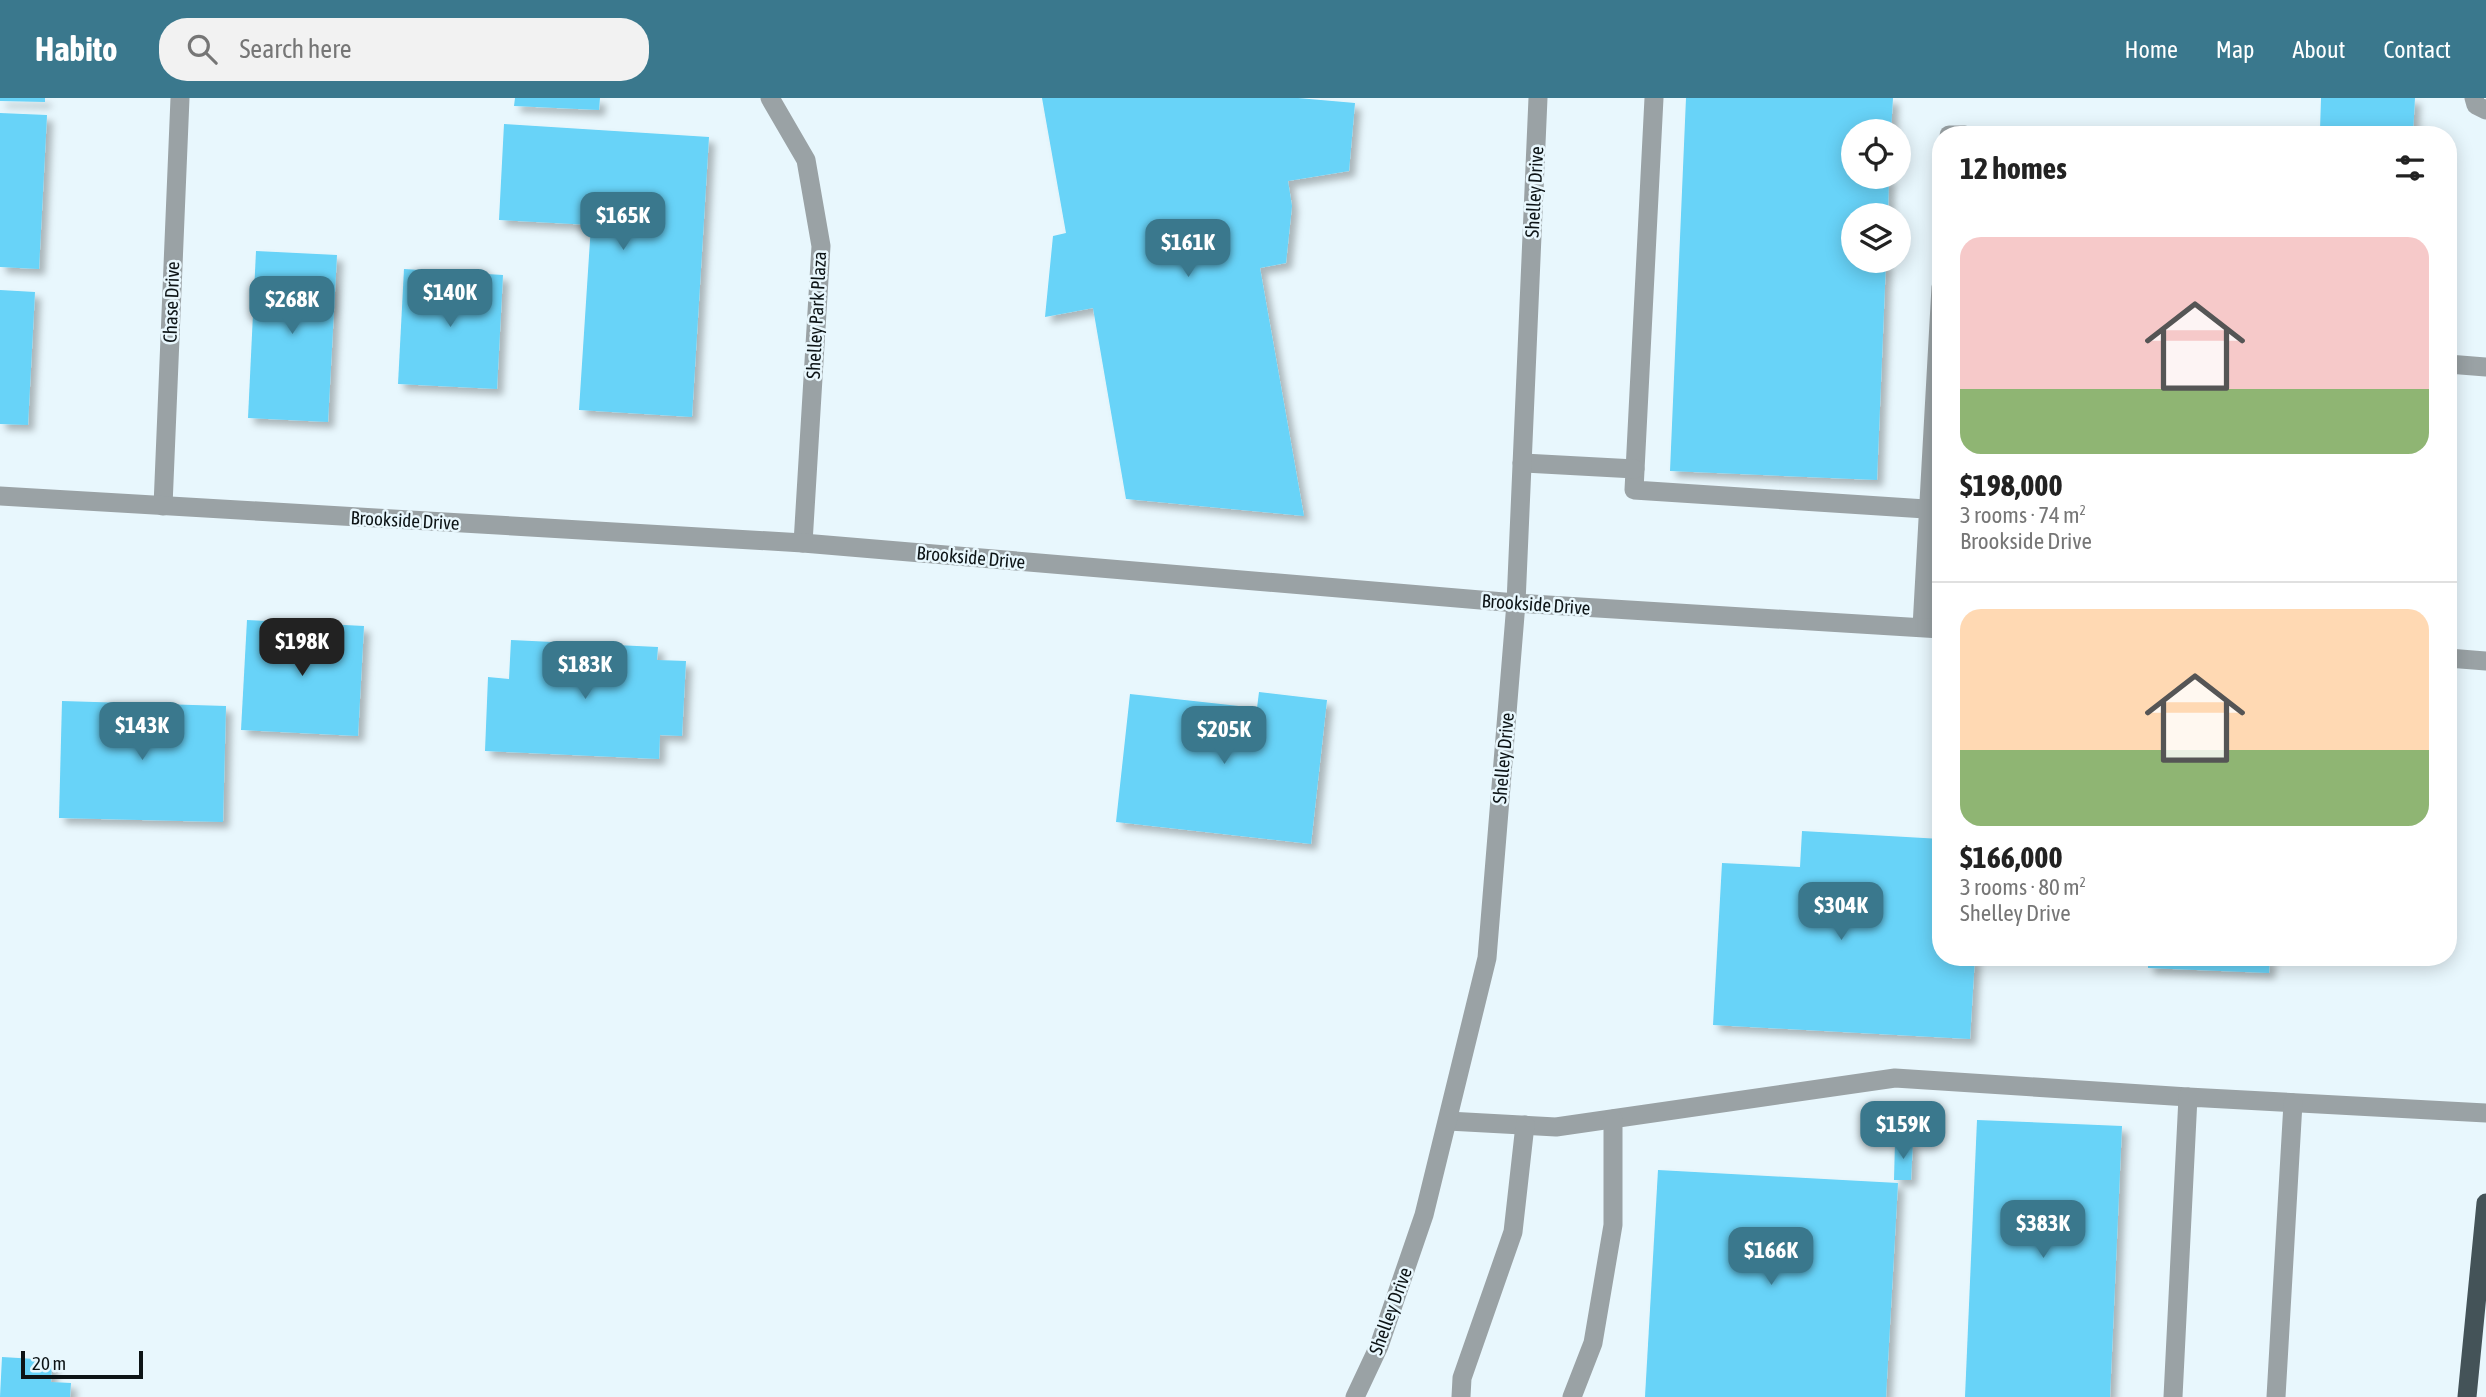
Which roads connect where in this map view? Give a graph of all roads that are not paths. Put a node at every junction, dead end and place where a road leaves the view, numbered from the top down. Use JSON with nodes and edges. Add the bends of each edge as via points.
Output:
{"nodes":[{"id":1,"x":180,"y":98,"type":"edge"},
{"id":2,"x":770,"y":98,"type":"edge"},
{"id":3,"x":1538,"y":98,"type":"edge"},
{"id":4,"x":1654,"y":98,"type":"edge"},
{"id":5,"x":2474,"y":98,"type":"edge"},
{"id":6,"x":2486,"y":110,"type":"edge"},
{"id":7,"x":2457,"y":365,"type":"edge"},
{"id":8,"x":2486,"y":367,"type":"edge"},
{"id":9,"x":1522,"y":463,"type":"junction"},
{"id":10,"x":1635,"y":469,"type":"junction"},
{"id":11,"x":0,"y":496,"type":"edge"},
{"id":12,"x":163,"y":506,"type":"junction"},
{"id":13,"x":1932,"y":510,"type":"edge"},
{"id":14,"x":803,"y":543,"type":"junction"},
{"id":15,"x":1932,"y":598,"type":"edge"},
{"id":16,"x":1516,"y":603,"type":"junction"},
{"id":17,"x":1931,"y":628,"type":"edge"},
{"id":18,"x":2457,"y":658,"type":"edge"},
{"id":19,"x":2486,"y":660,"type":"edge"},
{"id":20,"x":2188,"y":1097,"type":"junction"},
{"id":21,"x":2293,"y":1103,"type":"junction"},
{"id":22,"x":2486,"y":1113,"type":"edge"},
{"id":23,"x":1613,"y":1119,"type":"junction"},
{"id":24,"x":1448,"y":1121,"type":"junction"},
{"id":25,"x":1525,"y":1125,"type":"junction"},
{"id":26,"x":2486,"y":1203,"type":"edge"},
{"id":27,"x":1355,"y":1397,"type":"edge"},
{"id":28,"x":1461,"y":1397,"type":"edge"},
{"id":29,"x":1572,"y":1397,"type":"edge"},
{"id":30,"x":2173,"y":1397,"type":"edge"},
{"id":31,"x":2276,"y":1397,"type":"edge"},
{"id":32,"x":2467,"y":1397,"type":"edge"}],
"edges":[{"from":1,"to":12,"type":"street","name":"Chase Drive"},
{"from":2,"to":14,"type":"street","name":"Shelley Park Plaza","via":[[806,160],[821,246]]},
{"from":3,"to":9,"type":"street","name":"Shelley Drive"},
{"from":4,"to":10,"type":"street"},
{"from":5,"to":6,"type":"street","via":[[2476,105]]},
{"from":7,"to":8,"type":"street"},
{"from":9,"to":10,"type":"street"},
{"from":9,"to":16,"type":"street","name":"Shelley Drive"},
{"from":10,"to":13,"type":"street","via":[[1634,490]]},
{"from":11,"to":12,"type":"street","name":"Brookside Drive"},
{"from":12,"to":14,"type":"street","name":"Brookside Drive"},
{"from":14,"to":16,"type":"street","name":"Brookside Drive"},
{"from":15,"to":17,"type":"street"},
{"from":16,"to":17,"type":"street","name":"Brookside Drive"},
{"from":16,"to":24,"type":"street","name":"Shelley Drive","via":[[1487,958]]},
{"from":18,"to":19,"type":"street"},
{"from":20,"to":21,"type":"street"},
{"from":20,"to":23,"type":"street","via":[[1895,1078]]},
{"from":20,"to":30,"type":"street"},
{"from":21,"to":22,"type":"street"},
{"from":21,"to":31,"type":"street"},
{"from":23,"to":25,"type":"street","via":[[1556,1127]]},
{"from":23,"to":29,"type":"street","via":[[1613,1225],[1593,1343]]},
{"from":24,"to":25,"type":"street"},
{"from":24,"to":27,"type":"street","name":"Shelley Drive","via":[[1420,1228],[1379,1346]]},
{"from":25,"to":28,"type":"street","via":[[1513,1232],[1462,1378]]},
{"from":26,"to":32,"type":"highway"}]}
